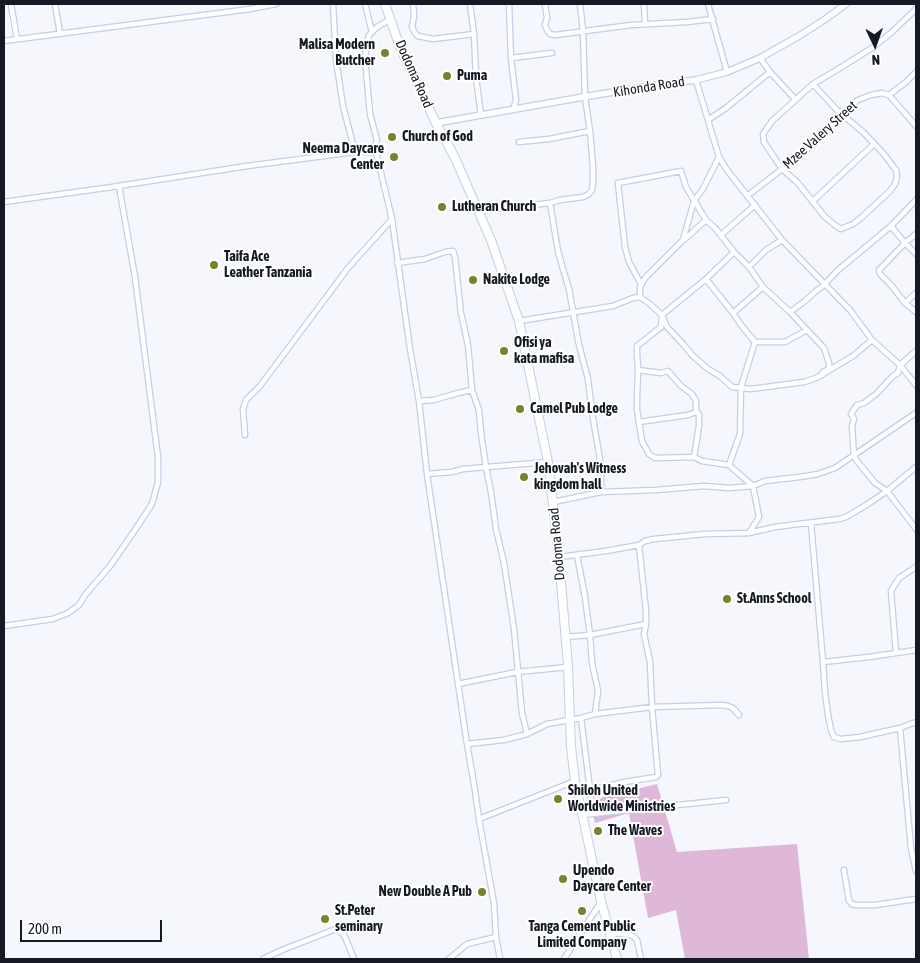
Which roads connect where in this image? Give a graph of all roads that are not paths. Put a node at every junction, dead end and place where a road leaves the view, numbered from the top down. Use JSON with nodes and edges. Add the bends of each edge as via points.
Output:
{"nodes":[{"id":1,"x":11,"y":4,"type":"edge"},
{"id":2,"x":55,"y":4,"type":"edge"},
{"id":3,"x":230,"y":4,"type":"edge"},
{"id":4,"x":276,"y":4,"type":"edge"},
{"id":5,"x":333,"y":4,"type":"edge"},
{"id":6,"x":365,"y":4,"type":"edge"},
{"id":7,"x":386,"y":4,"type":"edge"},
{"id":8,"x":413,"y":4,"type":"edge"},
{"id":9,"x":470,"y":4,"type":"edge"},
{"id":10,"x":509,"y":4,"type":"edge"},
{"id":11,"x":545,"y":4,"type":"edge"},
{"id":12,"x":580,"y":4,"type":"edge"},
{"id":13,"x":644,"y":4,"type":"edge"},
{"id":14,"x":708,"y":4,"type":"edge"},
{"id":15,"x":846,"y":4,"type":"edge"},
{"id":16,"x":916,"y":10,"type":"edge"},
{"id":17,"x":231,"y":11,"type":"junction"},
{"id":18,"x":391,"y":19,"type":"junction"},
{"id":19,"x":713,"y":19,"type":"junction"},
{"id":20,"x":645,"y":24,"type":"junction"},
{"id":21,"x":583,"y":31,"type":"junction"},
{"id":22,"x":372,"y":32,"type":"junction"},
{"id":23,"x":60,"y":34,"type":"junction"},
{"id":24,"x":474,"y":34,"type":"junction"},
{"id":25,"x":17,"y":39,"type":"junction"},
{"id":26,"x":4,"y":41,"type":"edge"},
{"id":27,"x":552,"y":53,"type":"dead end"},
{"id":28,"x":511,"y":58,"type":"junction"},
{"id":29,"x":760,"y":58,"type":"junction"},
{"id":30,"x":727,"y":72,"type":"junction"},
{"id":31,"x":770,"y":72,"type":"junction"},
{"id":32,"x":916,"y":72,"type":"edge"},
{"id":33,"x":696,"y":80,"type":"junction"},
{"id":34,"x":813,"y":84,"type":"junction"},
{"id":35,"x":889,"y":95,"type":"junction"},
{"id":36,"x":585,"y":97,"type":"junction"},
{"id":37,"x":795,"y":99,"type":"junction"},
{"id":38,"x":513,"y":110,"type":"junction"},
{"id":39,"x":481,"y":115,"type":"junction"},
{"id":40,"x":843,"y":115,"type":"junction"},
{"id":41,"x":708,"y":120,"type":"junction"},
{"id":42,"x":436,"y":123,"type":"junction"},
{"id":43,"x":916,"y":126,"type":"edge"},
{"id":44,"x":590,"y":131,"type":"junction"},
{"id":45,"x":519,"y":142,"type":"dead end"},
{"id":46,"x":874,"y":144,"type":"junction"},
{"id":47,"x":354,"y":152,"type":"junction"},
{"id":48,"x":376,"y":152,"type":"junction"},
{"id":49,"x":719,"y":157,"type":"junction"},
{"id":50,"x":782,"y":169,"type":"junction"},
{"id":51,"x":119,"y":186,"type":"junction"},
{"id":52,"x":747,"y":196,"type":"junction"},
{"id":53,"x":916,"y":200,"type":"edge"},
{"id":54,"x":694,"y":201,"type":"junction"},
{"id":55,"x":813,"y":201,"type":"junction"},
{"id":56,"x":4,"y":202,"type":"edge"},
{"id":57,"x":550,"y":203,"type":"junction"},
{"id":58,"x":755,"y":205,"type":"junction"},
{"id":59,"x":478,"y":211,"type":"junction"},
{"id":60,"x":392,"y":219,"type":"junction"},
{"id":61,"x":706,"y":220,"type":"junction"},
{"id":62,"x":890,"y":226,"type":"junction"},
{"id":63,"x":916,"y":234,"type":"edge"},
{"id":64,"x":721,"y":235,"type":"junction"},
{"id":65,"x":683,"y":240,"type":"junction"},
{"id":66,"x":782,"y":240,"type":"junction"},
{"id":67,"x":905,"y":243,"type":"junction"},
{"id":68,"x":734,"y":252,"type":"junction"},
{"id":69,"x":916,"y":254,"type":"edge"},
{"id":70,"x":398,"y":263,"type":"junction"},
{"id":71,"x":749,"y":267,"type":"junction"},
{"id":72,"x":706,"y":279,"type":"junction"},
{"id":73,"x":641,"y":284,"type":"junction"},
{"id":74,"x":824,"y":285,"type":"junction"},
{"id":75,"x":763,"y":287,"type":"junction"},
{"id":76,"x":916,"y":293,"type":"edge"},
{"id":77,"x":640,"y":297,"type":"junction"},
{"id":78,"x":905,"y":303,"type":"junction"},
{"id":79,"x":733,"y":312,"type":"junction"},
{"id":80,"x":790,"y":312,"type":"junction"},
{"id":81,"x":916,"y":312,"type":"edge"},
{"id":82,"x":573,"y":313,"type":"junction"},
{"id":83,"x":662,"y":315,"type":"junction"},
{"id":84,"x":519,"y":321,"type":"junction"},
{"id":85,"x":806,"y":330,"type":"junction"},
{"id":86,"x":872,"y":340,"type":"junction"},
{"id":87,"x":755,"y":342,"type":"junction"},
{"id":88,"x":916,"y":351,"type":"edge"},
{"id":89,"x":900,"y":365,"type":"junction"},
{"id":90,"x":638,"y":370,"type":"junction"},
{"id":91,"x":822,"y":375,"type":"junction"},
{"id":92,"x":916,"y":385,"type":"edge"},
{"id":93,"x":741,"y":387,"type":"junction"},
{"id":94,"x":472,"y":390,"type":"junction"},
{"id":95,"x":419,"y":401,"type":"junction"},
{"id":96,"x":696,"y":412,"type":"junction"},
{"id":97,"x":916,"y":413,"type":"edge"},
{"id":98,"x":639,"y":422,"type":"junction"},
{"id":99,"x":245,"y":435,"type":"dead end"},
{"id":100,"x":854,"y":456,"type":"junction"},
{"id":101,"x":694,"y":457,"type":"junction"},
{"id":102,"x":548,"y":462,"type":"junction"},
{"id":103,"x":729,"y":465,"type":"junction"},
{"id":104,"x":486,"y":467,"type":"junction"},
{"id":105,"x":916,"y":467,"type":"edge"},
{"id":106,"x":427,"y":474,"type":"junction"},
{"id":107,"x":753,"y":486,"type":"junction"},
{"id":108,"x":887,"y":491,"type":"junction"},
{"id":109,"x":601,"y":492,"type":"junction"},
{"id":110,"x":553,"y":502,"type":"junction"},
{"id":111,"x":812,"y":523,"type":"junction"},
{"id":112,"x":916,"y":529,"type":"edge"},
{"id":113,"x":749,"y":533,"type":"junction"},
{"id":114,"x":639,"y":545,"type":"junction"},
{"id":115,"x":576,"y":555,"type":"junction"},
{"id":116,"x":559,"y":557,"type":"junction"},
{"id":117,"x":916,"y":567,"type":"edge"},
{"id":118,"x":646,"y":624,"type":"junction"},
{"id":119,"x":4,"y":626,"type":"edge"},
{"id":120,"x":590,"y":635,"type":"junction"},
{"id":121,"x":564,"y":637,"type":"junction"},
{"id":122,"x":916,"y":650,"type":"edge"},
{"id":123,"x":896,"y":653,"type":"junction"},
{"id":124,"x":823,"y":662,"type":"junction"},
{"id":125,"x":568,"y":667,"type":"junction"},
{"id":126,"x":517,"y":672,"type":"junction"},
{"id":127,"x":458,"y":684,"type":"junction"},
{"id":128,"x":652,"y":707,"type":"junction"},
{"id":129,"x":595,"y":714,"type":"junction"},
{"id":130,"x":739,"y":715,"type":"dead end"},
{"id":131,"x":582,"y":718,"type":"junction"},
{"id":132,"x":569,"y":720,"type":"junction"},
{"id":133,"x":916,"y":722,"type":"edge"},
{"id":134,"x":900,"y":728,"type":"junction"},
{"id":135,"x":527,"y":734,"type":"junction"},
{"id":136,"x":466,"y":744,"type":"junction"},
{"id":137,"x":575,"y":780,"type":"junction"},
{"id":138,"x":590,"y":790,"type":"junction"},
{"id":139,"x":726,"y":800,"type":"dead end"},
{"id":140,"x":593,"y":814,"type":"junction"},
{"id":141,"x":582,"y":815,"type":"junction"},
{"id":142,"x":479,"y":819,"type":"junction"},
{"id":143,"x":844,"y":870,"type":"dead end"},
{"id":144,"x":916,"y":871,"type":"edge"},
{"id":145,"x":916,"y":899,"type":"edge"},
{"id":146,"x":601,"y":901,"type":"junction"},
{"id":147,"x":610,"y":933,"type":"junction"},
{"id":148,"x":496,"y":937,"type":"junction"},
{"id":149,"x":263,"y":959,"type":"edge"},
{"id":150,"x":354,"y":959,"type":"edge"},
{"id":151,"x":449,"y":959,"type":"edge"},
{"id":152,"x":500,"y":959,"type":"edge"},
{"id":153,"x":564,"y":959,"type":"edge"},
{"id":154,"x":617,"y":959,"type":"edge"},
{"id":155,"x":641,"y":959,"type":"edge"}],
"edges":[{"from":1,"to":25,"type":"street"},
{"from":2,"to":23,"type":"street"},
{"from":3,"to":17,"type":"street"},
{"from":4,"to":17,"type":"street"},
{"from":5,"to":47,"type":"street","via":[[343,106]]},
{"from":6,"to":22,"type":"street"},
{"from":7,"to":18,"type":"highway","name":"Dodoma Road"},
{"from":8,"to":24,"type":"street","via":[[412,27],[418,36],[433,39]]},
{"from":9,"to":24,"type":"street"},
{"from":10,"to":28,"type":"street"},
{"from":11,"to":21,"type":"street","via":[[545,25],[550,34]]},
{"from":12,"to":21,"type":"street"},
{"from":13,"to":20,"type":"street"},
{"from":14,"to":19,"type":"street"},
{"from":15,"to":29,"type":"street","name":"Kihonda Road"},
{"from":16,"to":34,"type":"street","via":[[872,48]]},
{"from":17,"to":23,"type":"street"},
{"from":18,"to":22,"type":"street"},
{"from":18,"to":42,"type":"highway","name":"Dodoma Road","via":[[400,47]]},
{"from":19,"to":20,"type":"street"},
{"from":19,"to":30,"type":"street"},
{"from":20,"to":21,"type":"street"},
{"from":21,"to":36,"type":"street"},
{"from":22,"to":48,"type":"street","via":[[365,58]]},
{"from":23,"to":25,"type":"street"},
{"from":24,"to":39,"type":"street"},
{"from":25,"to":26,"type":"street"},
{"from":27,"to":28,"type":"street"},
{"from":28,"to":38,"type":"street","via":[[516,100]]},
{"from":29,"to":30,"type":"street","name":"Kihonda Road"},
{"from":29,"to":31,"type":"street"},
{"from":30,"to":33,"type":"street","name":"Kihonda Road"},
{"from":31,"to":37,"type":"street"},
{"from":31,"to":41,"type":"street"},
{"from":32,"to":35,"type":"street"},
{"from":33,"to":36,"type":"street","name":"Kihonda Road"},
{"from":33,"to":41,"type":"street"},
{"from":34,"to":37,"type":"street"},
{"from":34,"to":40,"type":"street"},
{"from":35,"to":40,"type":"street","name":"Mzee Valery Street","via":[[876,93],[858,100]]},
{"from":35,"to":43,"type":"street"},
{"from":36,"to":38,"type":"street","name":"Kihonda Road"},
{"from":36,"to":44,"type":"street"},
{"from":37,"to":50,"type":"street","via":[[772,121],[764,134],[764,142]]},
{"from":38,"to":39,"type":"street","name":"Kihonda Road"},
{"from":39,"to":42,"type":"street","name":"Kihonda Road"},
{"from":40,"to":46,"type":"street"},
{"from":40,"to":50,"type":"street","name":"Mzee Valery Street"},
{"from":41,"to":49,"type":"street"},
{"from":42,"to":59,"type":"highway","name":"Dodoma Road"},
{"from":44,"to":45,"type":"street"},
{"from":44,"to":57,"type":"street","via":[[592,190],[583,196]]},
{"from":46,"to":55,"type":"street"},
{"from":46,"to":55,"type":"street","via":[[898,177],[874,206],[853,224],[841,229],[825,217]]},
{"from":47,"to":48,"type":"street"},
{"from":47,"to":51,"type":"street"},
{"from":48,"to":60,"type":"street"},
{"from":49,"to":52,"type":"street"},
{"from":49,"to":54,"type":"street"},
{"from":50,"to":52,"type":"street","name":"Mzee Valery Street"},
{"from":50,"to":55,"type":"street"},
{"from":51,"to":56,"type":"street"},
{"from":51,"to":119,"type":"street","via":[[135,276],[158,457],[158,482],[152,504],[79,605],[54,620]]},
{"from":52,"to":58,"type":"street"},
{"from":53,"to":62,"type":"street"},
{"from":54,"to":61,"type":"street"},
{"from":54,"to":65,"type":"street"},
{"from":54,"to":73,"type":"street","via":[[681,171],[618,183],[625,246],[629,262]]},
{"from":57,"to":59,"type":"street"},
{"from":57,"to":82,"type":"street"},
{"from":58,"to":64,"type":"street"},
{"from":58,"to":66,"type":"street"},
{"from":59,"to":84,"type":"highway","name":"Dodoma Road"},
{"from":60,"to":70,"type":"street"},
{"from":60,"to":99,"type":"street","via":[[348,268],[260,386],[246,400],[243,409]]},
{"from":61,"to":64,"type":"street"},
{"from":61,"to":65,"type":"street"},
{"from":62,"to":67,"type":"street"},
{"from":62,"to":74,"type":"street"},
{"from":63,"to":67,"type":"street"},
{"from":64,"to":68,"type":"street"},
{"from":65,"to":73,"type":"street"},
{"from":66,"to":71,"type":"street"},
{"from":66,"to":74,"type":"street"},
{"from":67,"to":69,"type":"street"},
{"from":67,"to":78,"type":"street","via":[[879,270]]},
{"from":68,"to":71,"type":"street"},
{"from":68,"to":72,"type":"street"},
{"from":70,"to":94,"type":"street","via":[[453,251]]},
{"from":70,"to":95,"type":"street"},
{"from":71,"to":75,"type":"street"},
{"from":72,"to":79,"type":"street"},
{"from":72,"to":83,"type":"street"},
{"from":73,"to":77,"type":"street"},
{"from":74,"to":80,"type":"street"},
{"from":74,"to":86,"type":"street","via":[[850,310]]},
{"from":75,"to":79,"type":"street"},
{"from":75,"to":80,"type":"street"},
{"from":76,"to":78,"type":"street"},
{"from":77,"to":82,"type":"street"},
{"from":77,"to":83,"type":"street"},
{"from":78,"to":81,"type":"street"},
{"from":79,"to":87,"type":"street"},
{"from":80,"to":85,"type":"street"},
{"from":82,"to":84,"type":"street"},
{"from":82,"to":109,"type":"street","via":[[588,379],[601,466]]},
{"from":83,"to":90,"type":"street","via":[[661,326],[637,346]]},
{"from":83,"to":93,"type":"street","via":[[667,327],[693,356],[732,387]]},
{"from":84,"to":102,"type":"highway","name":"Dodoma Road"},
{"from":85,"to":87,"type":"street","via":[[785,342]]},
{"from":85,"to":91,"type":"street","via":[[824,348],[829,369]]},
{"from":86,"to":89,"type":"street"},
{"from":86,"to":91,"type":"street"},
{"from":87,"to":93,"type":"street"},
{"from":88,"to":89,"type":"street"},
{"from":89,"to":92,"type":"street"},
{"from":89,"to":100,"type":"street","via":[[898,373],[876,394],[853,409]]},
{"from":90,"to":96,"type":"street","via":[[668,371],[692,394]]},
{"from":90,"to":98,"type":"street","via":[[636,397]]},
{"from":91,"to":93,"type":"street","via":[[780,386]]},
{"from":93,"to":103,"type":"street","via":[[740,434]]},
{"from":94,"to":95,"type":"street"},
{"from":94,"to":104,"type":"street"},
{"from":95,"to":106,"type":"street"},
{"from":96,"to":98,"type":"street"},
{"from":96,"to":101,"type":"street","via":[[700,414]]},
{"from":97,"to":100,"type":"street"},
{"from":98,"to":101,"type":"street","via":[[644,447],[651,457]]},
{"from":100,"to":107,"type":"street","via":[[829,471]]},
{"from":100,"to":108,"type":"street","via":[[875,483]]},
{"from":101,"to":103,"type":"street"},
{"from":102,"to":104,"type":"street"},
{"from":102,"to":110,"type":"highway","name":"Dodoma Road"},
{"from":103,"to":107,"type":"street"},
{"from":104,"to":106,"type":"street"},
{"from":104,"to":126,"type":"street","via":[[514,629]]},
{"from":105,"to":108,"type":"street"},
{"from":106,"to":127,"type":"street"},
{"from":107,"to":109,"type":"street"},
{"from":107,"to":113,"type":"street","via":[[759,517]]},
{"from":108,"to":111,"type":"street","via":[[846,517]]},
{"from":108,"to":112,"type":"street"},
{"from":109,"to":110,"type":"street"},
{"from":110,"to":116,"type":"highway","name":"Dodoma Road"},
{"from":111,"to":113,"type":"street"},
{"from":111,"to":124,"type":"street"},
{"from":113,"to":114,"type":"street","via":[[661,538]]},
{"from":114,"to":115,"type":"street"},
{"from":114,"to":118,"type":"street"},
{"from":115,"to":116,"type":"street"},
{"from":115,"to":120,"type":"street"},
{"from":116,"to":121,"type":"highway","name":"Dodoma Road"},
{"from":117,"to":123,"type":"street","via":[[898,578],[891,591]]},
{"from":118,"to":120,"type":"street"},
{"from":118,"to":128,"type":"street","via":[[644,634],[650,662]]},
{"from":120,"to":121,"type":"street"},
{"from":120,"to":129,"type":"street","via":[[598,691]]},
{"from":121,"to":125,"type":"highway","name":"Dodoma Road"},
{"from":122,"to":123,"type":"street"},
{"from":123,"to":124,"type":"street"},
{"from":124,"to":134,"type":"street","via":[[824,692],[834,736],[854,738]]},
{"from":125,"to":126,"type":"street"},
{"from":125,"to":132,"type":"highway","name":"Dodoma Road"},
{"from":126,"to":127,"type":"street"},
{"from":126,"to":135,"type":"street"},
{"from":127,"to":136,"type":"street"},
{"from":128,"to":129,"type":"street"},
{"from":128,"to":130,"type":"street","via":[[722,705],[733,708]]},
{"from":128,"to":138,"type":"street","via":[[658,776]]},
{"from":129,"to":131,"type":"street"},
{"from":131,"to":132,"type":"street"},
{"from":131,"to":138,"type":"street"},
{"from":132,"to":135,"type":"street","via":[[547,724]]},
{"from":132,"to":137,"type":"highway","name":"Dodoma Road"},
{"from":133,"to":134,"type":"street"},
{"from":134,"to":144,"type":"street"},
{"from":135,"to":136,"type":"street"},
{"from":136,"to":142,"type":"street"},
{"from":137,"to":141,"type":"highway","name":"Dodoma Road"},
{"from":137,"to":142,"type":"street"},
{"from":138,"to":140,"type":"street"},
{"from":139,"to":140,"type":"street"},
{"from":140,"to":141,"type":"street"},
{"from":141,"to":146,"type":"highway","name":"Dodoma Road"},
{"from":142,"to":148,"type":"street","via":[[494,904]]},
{"from":143,"to":145,"type":"street","via":[[852,904],[875,905]]},
{"from":146,"to":147,"type":"highway","name":"Dodoma Road"},
{"from":146,"to":153,"type":"street"},
{"from":147,"to":154,"type":"highway","name":"Dodoma Road"},
{"from":147,"to":155,"type":"street","via":[[634,937]]},
{"from":148,"to":151,"type":"street","via":[[467,944]]},
{"from":148,"to":152,"type":"street"},
{"from":149,"to":150,"type":"street","via":[[336,929],[345,937]]}]}
